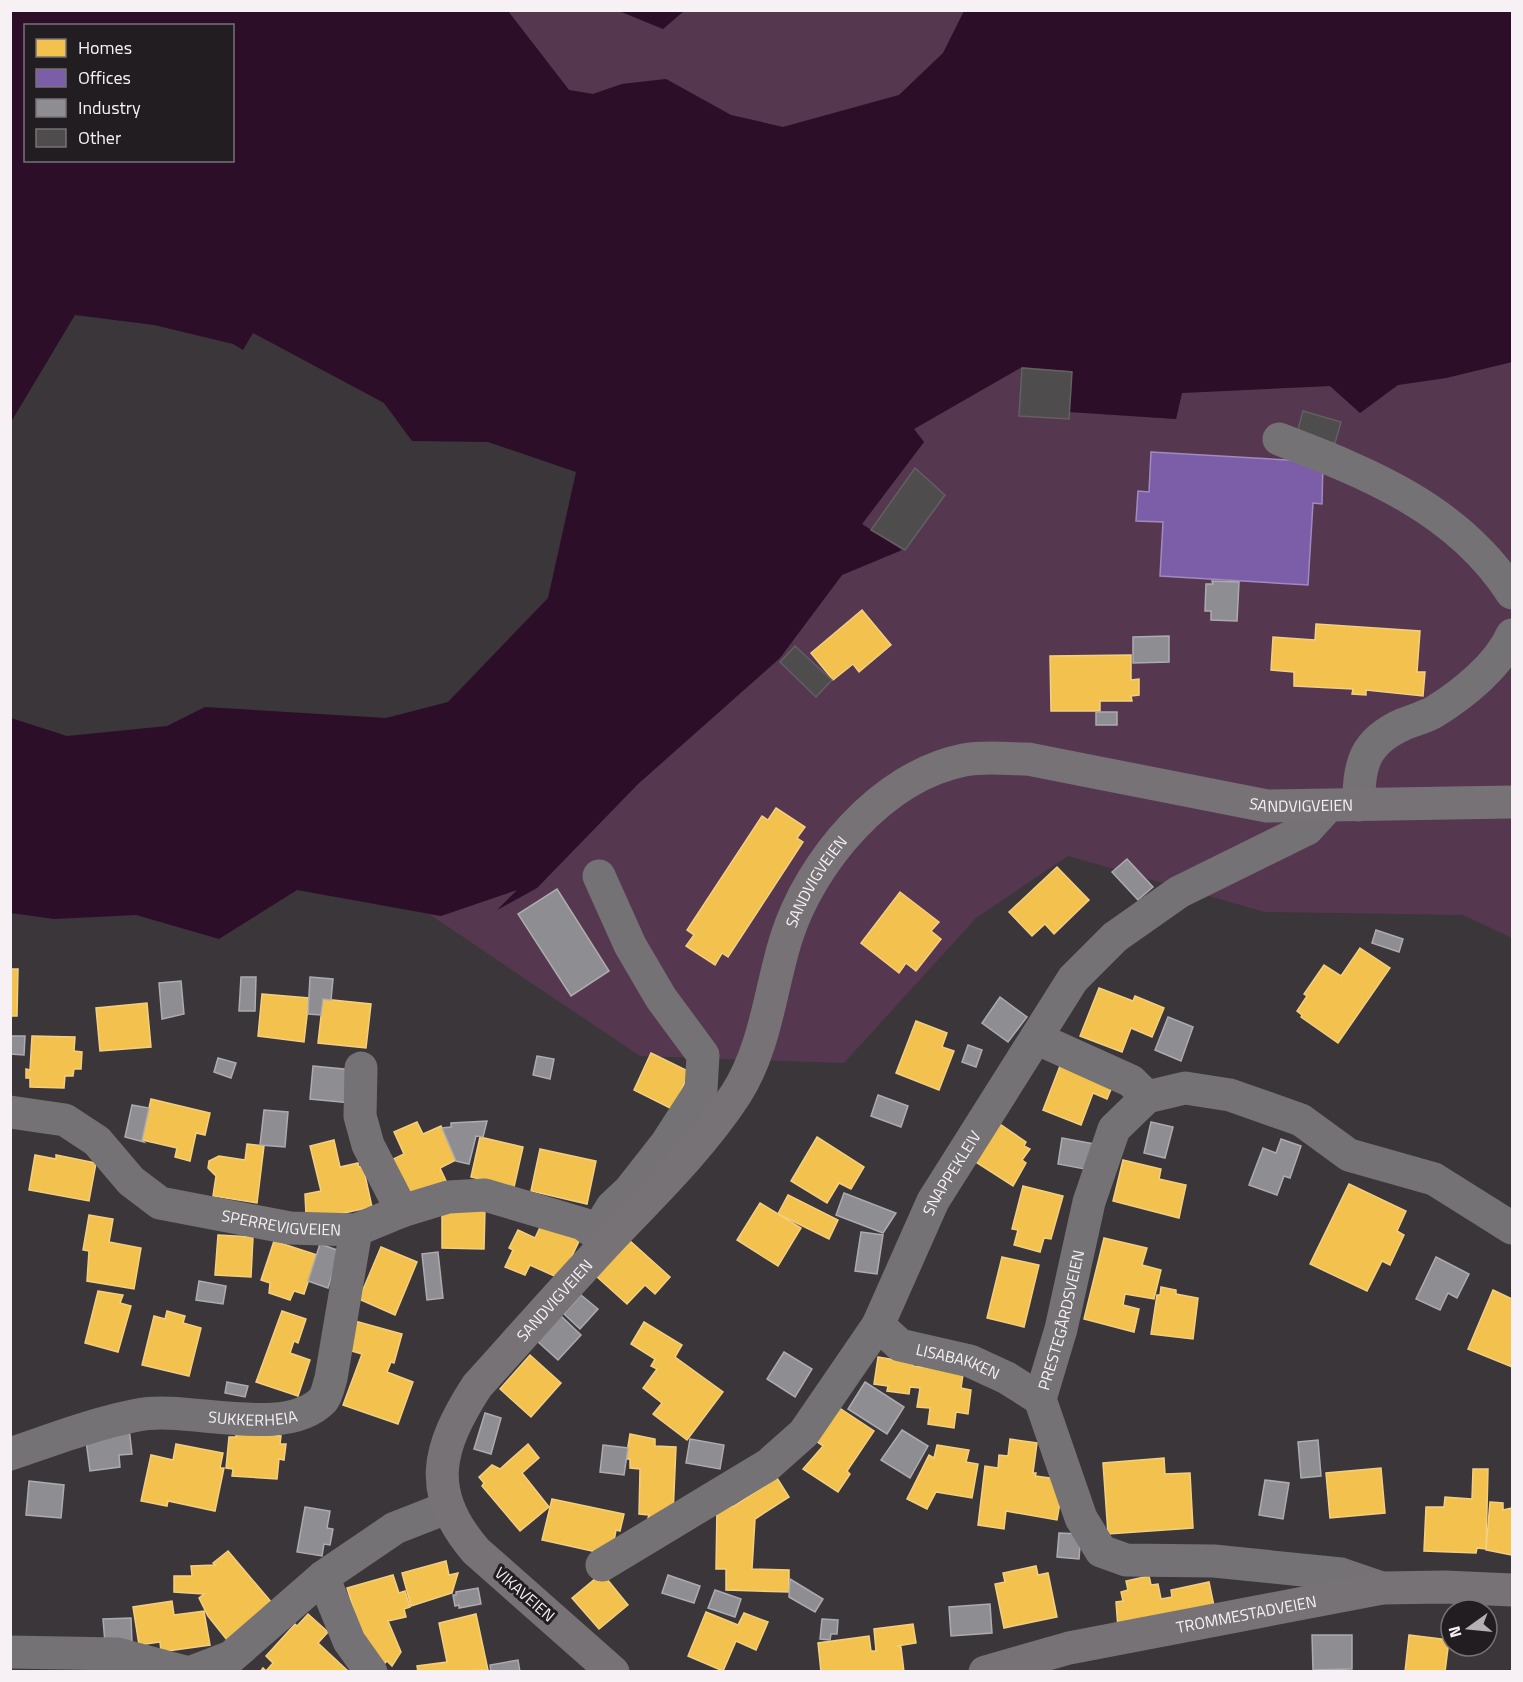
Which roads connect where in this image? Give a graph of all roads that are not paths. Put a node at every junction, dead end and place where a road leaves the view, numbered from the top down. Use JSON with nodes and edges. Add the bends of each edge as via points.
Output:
{"nodes":[{"id":1,"x":1279,"y":439,"type":"dead end"},
{"id":2,"x":1512,"y":593,"type":"edge"},
{"id":3,"x":1512,"y":635,"type":"edge"},
{"id":4,"x":1512,"y":802,"type":"edge"},
{"id":5,"x":1344,"y":805,"type":"junction"},
{"id":6,"x":600,"y":876,"type":"dead end"},
{"id":7,"x":1038,"y":1039,"type":"junction"},
{"id":8,"x":361,"y":1068,"type":"dead end"},
{"id":9,"x":1147,"y":1097,"type":"junction"},
{"id":10,"x":10,"y":1112,"type":"edge"},
{"id":11,"x":402,"y":1211,"type":"junction"},
{"id":12,"x":1512,"y":1228,"type":"edge"},
{"id":13,"x":356,"y":1230,"type":"junction"},
{"id":14,"x":602,"y":1238,"type":"junction"},
{"id":15,"x":878,"y":1325,"type":"junction"},
{"id":16,"x":1040,"y":1399,"type":"junction"},
{"id":17,"x":10,"y":1454,"type":"edge"},
{"id":18,"x":447,"y":1508,"type":"junction"},
{"id":19,"x":602,"y":1565,"type":"dead end"},
{"id":20,"x":323,"y":1577,"type":"junction"},
{"id":21,"x":1382,"y":1588,"type":"junction"},
{"id":22,"x":1512,"y":1590,"type":"edge"},
{"id":23,"x":13,"y":1659,"type":"edge"},
{"id":24,"x":185,"y":1671,"type":"edge"},
{"id":25,"x":192,"y":1671,"type":"edge"},
{"id":26,"x":371,"y":1671,"type":"edge"},
{"id":27,"x":613,"y":1671,"type":"edge"},
{"id":28,"x":985,"y":1671,"type":"edge"}],
"edges":[{"from":1,"to":2,"type":"street","via":[[1377,479],[1428,507],[1455,529]]},
{"from":3,"to":5,"type":"street","via":[[1499,657],[1468,686],[1433,712],[1374,743],[1364,758],[1359,784]]},
{"from":4,"to":5,"type":"main road","name":"SANDVIGVEIEN"},
{"from":5,"to":7,"type":"street","name":"SNAPPEKLEIV","via":[[1306,829],[1179,892],[1115,937],[1073,979]]},
{"from":5,"to":14,"type":"main road","name":"SANDVIGVEIEN","via":[[1267,806],[1028,759],[964,760],[904,786],[877,803],[815,873],[797,907],[756,1053],[737,1092],[686,1158]]},
{"from":6,"to":14,"type":"street","via":[[630,945],[661,999],[703,1055],[701,1090],[666,1144],[630,1190],[612,1206]]},
{"from":7,"to":9,"type":"street","via":[[1131,1081]]},
{"from":7,"to":15,"type":"street","name":"SNAPPEKLEIV","via":[[933,1201]]},
{"from":8,"to":11,"type":"street","via":[[362,1126]]},
{"from":9,"to":12,"type":"street","via":[[1185,1088],[1230,1095],[1301,1120],[1349,1155],[1434,1179]]},
{"from":9,"to":16,"type":"street","name":"PRESTEGÅRDSVEIEN","via":[[1114,1129],[1089,1202]]},
{"from":10,"to":13,"type":"street","name":"SPERREVIGVEIEN","via":[[65,1120],[97,1141],[131,1181],[160,1203],[290,1228]]},
{"from":11,"to":13,"type":"street","name":"SPERREVIGVEIEN"},
{"from":11,"to":14,"type":"street","name":"SPERREVIGVEIEN","via":[[447,1197],[485,1195],[583,1224]]},
{"from":13,"to":17,"type":"street","name":"SUKKERHEIA","via":[[331,1378],[324,1399],[302,1414],[271,1419],[141,1414]]},
{"from":14,"to":18,"type":"main road","name":"SANDVIGVEIEN","via":[[477,1386],[458,1416],[443,1459]]},
{"from":15,"to":16,"type":"street","name":"LISABAKKEN","via":[[900,1345],[970,1361]]},
{"from":15,"to":19,"type":"street","name":"SNAPPEKLEIV","via":[[804,1433],[768,1465]]},
{"from":16,"to":21,"type":"street","name":"PRESTEGÅRDSVEIEN","via":[[1081,1518],[1101,1551],[1126,1560],[1214,1561],[1341,1574]]},
{"from":18,"to":20,"type":"street","via":[[395,1528]]},
{"from":18,"to":27,"type":"main road","name":"VIKAVEIEN","via":[[457,1529],[476,1551]]},
{"from":20,"to":25,"type":"street","via":[[231,1657]]},
{"from":20,"to":26,"type":"street","via":[[349,1641]]},
{"from":21,"to":22,"type":"main road","name":"TROMMESTADVEIEN"},
{"from":21,"to":28,"type":"main road","name":"TROMMESTADVEIEN","via":[[1069,1648]]},
{"from":23,"to":24,"type":"street","via":[[117,1654]]}]}
